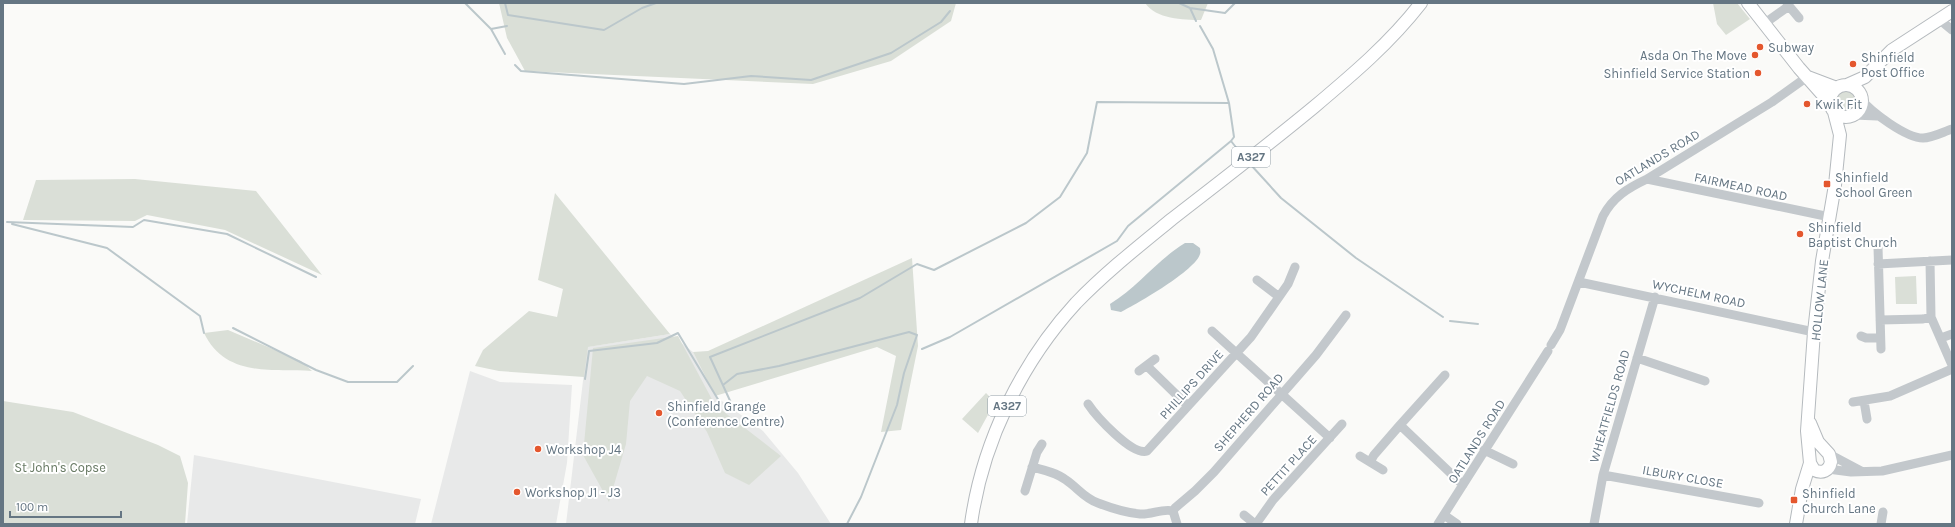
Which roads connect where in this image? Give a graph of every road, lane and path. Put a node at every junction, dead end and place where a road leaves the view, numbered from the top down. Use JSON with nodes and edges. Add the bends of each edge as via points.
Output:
{"nodes":[{"id":1,"x":1421,"y":3,"type":"edge"},
{"id":2,"x":1748,"y":3,"type":"edge"},
{"id":3,"x":1788,"y":4,"type":"edge"},
{"id":4,"x":1952,"y":11,"type":"edge"},
{"id":5,"x":1799,"y":18,"type":"dead end"},
{"id":6,"x":1940,"y":20,"type":"junction"},
{"id":7,"x":1765,"y":23,"type":"junction"},
{"id":8,"x":1952,"y":30,"type":"edge"},
{"id":9,"x":1865,"y":76,"type":"junction"},
{"id":10,"x":1807,"y":77,"type":"junction"},
{"id":11,"x":1842,"y":86,"type":"junction"},
{"id":12,"x":1861,"y":97,"type":"junction"},
{"id":13,"x":1832,"y":108,"type":"junction"},
{"id":14,"x":1852,"y":115,"type":"junction"},
{"id":15,"x":1877,"y":116,"type":"junction"},
{"id":16,"x":1952,"y":129,"type":"edge"},
{"id":17,"x":1840,"y":135,"type":"junction"},
{"id":18,"x":1647,"y":179,"type":"junction"},
{"id":19,"x":1830,"y":217,"type":"junction"},
{"id":20,"x":1878,"y":247,"type":"dead end"},
{"id":21,"x":1952,"y":260,"type":"edge"},
{"id":22,"x":1930,"y":261,"type":"junction"},
{"id":23,"x":1878,"y":264,"type":"junction"},
{"id":24,"x":1295,"y":267,"type":"dead end"},
{"id":25,"x":1257,"y":280,"type":"dead end"},
{"id":26,"x":1579,"y":282,"type":"junction"},
{"id":27,"x":1278,"y":296,"type":"junction"},
{"id":28,"x":1655,"y":297,"type":"junction"},
{"id":29,"x":1346,"y":315,"type":"dead end"},
{"id":30,"x":1932,"y":317,"type":"junction"},
{"id":31,"x":1880,"y":320,"type":"junction"},
{"id":32,"x":1212,"y":331,"type":"dead end"},
{"id":33,"x":1814,"y":332,"type":"junction"},
{"id":34,"x":1952,"y":334,"type":"edge"},
{"id":35,"x":1861,"y":336,"type":"dead end"},
{"id":36,"x":1880,"y":338,"type":"junction"},
{"id":37,"x":1941,"y":338,"type":"junction"},
{"id":38,"x":1881,"y":349,"type":"dead end"},
{"id":39,"x":1236,"y":352,"type":"junction"},
{"id":40,"x":1637,"y":358,"type":"junction"},
{"id":41,"x":1155,"y":359,"type":"dead end"},
{"id":42,"x":1952,"y":365,"type":"edge"},
{"id":43,"x":1148,"y":366,"type":"junction"},
{"id":44,"x":1952,"y":369,"type":"edge"},
{"id":45,"x":1138,"y":371,"type":"dead end"},
{"id":46,"x":1445,"y":375,"type":"dead end"},
{"id":47,"x":1705,"y":381,"type":"dead end"},
{"id":48,"x":1282,"y":394,"type":"junction"},
{"id":49,"x":1864,"y":401,"type":"junction"},
{"id":50,"x":1853,"y":402,"type":"dead end"},
{"id":51,"x":1088,"y":404,"type":"dead end"},
{"id":52,"x":1188,"y":406,"type":"junction"},
{"id":53,"x":1809,"y":418,"type":"junction"},
{"id":54,"x":1867,"y":419,"type":"dead end"},
{"id":55,"x":1342,"y":424,"type":"dead end"},
{"id":56,"x":1400,"y":425,"type":"junction"},
{"id":57,"x":1330,"y":438,"type":"junction"},
{"id":58,"x":1042,"y":444,"type":"dead end"},
{"id":59,"x":1484,"y":450,"type":"junction"},
{"id":60,"x":1827,"y":453,"type":"junction"},
{"id":61,"x":1952,"y":455,"type":"edge"},
{"id":62,"x":1360,"y":456,"type":"dead end"},
{"id":63,"x":1810,"y":461,"type":"junction"},
{"id":64,"x":1370,"y":462,"type":"junction"},
{"id":65,"x":1513,"y":464,"type":"dead end"},
{"id":66,"x":1032,"y":466,"type":"junction"},
{"id":67,"x":1383,"y":470,"type":"dead end"},
{"id":68,"x":1825,"y":470,"type":"junction"},
{"id":69,"x":1862,"y":472,"type":"junction"},
{"id":70,"x":1603,"y":475,"type":"junction"},
{"id":71,"x":1464,"y":485,"type":"junction"},
{"id":72,"x":1025,"y":491,"type":"dead end"},
{"id":73,"x":1801,"y":498,"type":"junction"},
{"id":74,"x":1759,"y":503,"type":"dead end"},
{"id":75,"x":1173,"y":511,"type":"junction"},
{"id":76,"x":1883,"y":512,"type":"dead end"},
{"id":77,"x":1244,"y":515,"type":"dead end"},
{"id":78,"x":1444,"y":515,"type":"junction"},
{"id":79,"x":971,"y":524,"type":"edge"},
{"id":80,"x":1177,"y":524,"type":"edge"},
{"id":81,"x":1255,"y":524,"type":"edge"},
{"id":82,"x":1438,"y":524,"type":"edge"},
{"id":83,"x":1457,"y":524,"type":"edge"},
{"id":84,"x":1594,"y":524,"type":"edge"},
{"id":85,"x":1796,"y":524,"type":"edge"},
{"id":86,"x":1881,"y":524,"type":"edge"}],
"edges":[{"from":1,"to":79,"type":"main road","number":"A327","via":[[1360,69],[1123,258],[1066,315],[1036,357],[1003,414],[984,467]]},
{"from":2,"to":7,"type":"main road"},
{"from":3,"to":5,"type":"street"},
{"from":3,"to":7,"type":"street"},
{"from":4,"to":6,"type":"main road"},
{"from":6,"to":8,"type":"street"},
{"from":6,"to":9,"type":"main road","via":[[1892,50]]},
{"from":7,"to":10,"type":"main road"},
{"from":9,"to":11,"type":"main road"},
{"from":9,"to":12,"type":"main road"},
{"from":10,"to":11,"type":"main road"},
{"from":10,"to":13,"type":"main road"},
{"from":10,"to":18,"type":"street","name":"OATLANDS ROAD","via":[[1766,106]]},
{"from":11,"to":12,"type":"main road","via":[[1852,86]]},
{"from":11,"to":13,"type":"main road","via":[[1831,94]]},
{"from":12,"to":14,"type":"main road","via":[[1859,110]]},
{"from":12,"to":15,"type":"street"},
{"from":13,"to":14,"type":"main road","via":[[1839,116]]},
{"from":13,"to":17,"type":"main road","name":"HOLLOW LANE"},
{"from":14,"to":15,"type":"street"},
{"from":14,"to":17,"type":"main road","name":"HOLLOW LANE"},
{"from":15,"to":16,"type":"street","via":[[1914,137],[1922,138]]},
{"from":17,"to":19,"type":"main road","name":"HOLLOW LANE"},
{"from":18,"to":19,"type":"street","name":"FAIRMEAD ROAD"},
{"from":18,"to":26,"type":"street","name":"OATLANDS ROAD","via":[[1633,185],[1611,202],[1603,216]]},
{"from":19,"to":33,"type":"main road","name":"HOLLOW LANE"},
{"from":20,"to":23,"type":"street"},
{"from":21,"to":22,"type":"street"},
{"from":22,"to":23,"type":"street"},
{"from":22,"to":30,"type":"street"},
{"from":23,"to":31,"type":"street"},
{"from":24,"to":27,"type":"street","name":"PHILLIPS DRIVE","via":[[1288,284]]},
{"from":25,"to":27,"type":"street"},
{"from":26,"to":28,"type":"street","name":"WYCHELM ROAD"},
{"from":26,"to":59,"type":"street","name":"OATLANDS ROAD","via":[[1560,330]]},
{"from":27,"to":39,"type":"street","name":"PHILLIPS DRIVE","via":[[1250,337]]},
{"from":28,"to":33,"type":"street","name":"WYCHELM ROAD"},
{"from":28,"to":40,"type":"street","name":"WHEATFIELDS ROAD"},
{"from":29,"to":48,"type":"street","name":"SHEPHERD ROAD"},
{"from":30,"to":31,"type":"street"},
{"from":30,"to":37,"type":"street"},
{"from":31,"to":36,"type":"street"},
{"from":32,"to":39,"type":"street"},
{"from":33,"to":53,"type":"main road","name":"HOLLOW LANE"},
{"from":34,"to":37,"type":"street"},
{"from":35,"to":36,"type":"street"},
{"from":36,"to":38,"type":"street"},
{"from":37,"to":42,"type":"street"},
{"from":39,"to":48,"type":"street"},
{"from":39,"to":52,"type":"street","name":"PHILLIPS DRIVE"},
{"from":40,"to":47,"type":"street"},
{"from":40,"to":70,"type":"street","name":"WHEATFIELDS ROAD"},
{"from":41,"to":43,"type":"street"},
{"from":43,"to":45,"type":"street"},
{"from":43,"to":52,"type":"street"},
{"from":44,"to":49,"type":"street","via":[[1890,396]]},
{"from":46,"to":56,"type":"street","via":[[1439,385]]},
{"from":48,"to":57,"type":"street"},
{"from":48,"to":75,"type":"street","name":"SHEPHERD ROAD","via":[[1214,472]]},
{"from":49,"to":50,"type":"street"},
{"from":49,"to":54,"type":"street"},
{"from":51,"to":52,"type":"street","name":"PHILLIPS DRIVE","via":[[1103,423],[1143,453]]},
{"from":53,"to":60,"type":"main road","name":"HOLLOW LANE","via":[[1815,436]]},
{"from":53,"to":63,"type":"main road","name":"HOLLOW LANE","via":[[1807,431]]},
{"from":55,"to":57,"type":"street","name":"PETTIT PLACE"},
{"from":56,"to":64,"type":"street"},
{"from":56,"to":71,"type":"street"},
{"from":57,"to":81,"type":"street","name":"PETTIT PLACE","via":[[1273,500]]},
{"from":58,"to":66,"type":"street"},
{"from":59,"to":65,"type":"street"},
{"from":59,"to":71,"type":"street","name":"OATLANDS ROAD"},
{"from":60,"to":63,"type":"main road","via":[[1816,451]]},
{"from":60,"to":68,"type":"main road","via":[[1831,462]]},
{"from":60,"to":69,"type":"street"},
{"from":61,"to":69,"type":"street","via":[[1890,469]]},
{"from":62,"to":64,"type":"street"},
{"from":63,"to":68,"type":"main road","via":[[1814,470]]},
{"from":63,"to":73,"type":"main road","name":"HOLLOW LANE"},
{"from":64,"to":67,"type":"street"},
{"from":66,"to":72,"type":"street"},
{"from":66,"to":75,"type":"street","via":[[1067,480],[1097,503],[1140,514]]},
{"from":68,"to":69,"type":"street"},
{"from":68,"to":73,"type":"main road","name":"HOLLOW LANE"},
{"from":70,"to":74,"type":"street","name":"ILBURY CLOSE"},
{"from":70,"to":84,"type":"street","name":"WHEATFIELDS ROAD"},
{"from":71,"to":78,"type":"street","name":"OATLANDS ROAD"},
{"from":73,"to":85,"type":"main road","name":"HOLLOW LANE"},
{"from":75,"to":80,"type":"street"},
{"from":76,"to":86,"type":"street"},
{"from":77,"to":81,"type":"street","name":"PETTIT PLACE"},
{"from":78,"to":82,"type":"street","name":"OATLANDS ROAD"},
{"from":78,"to":83,"type":"street"}]}
